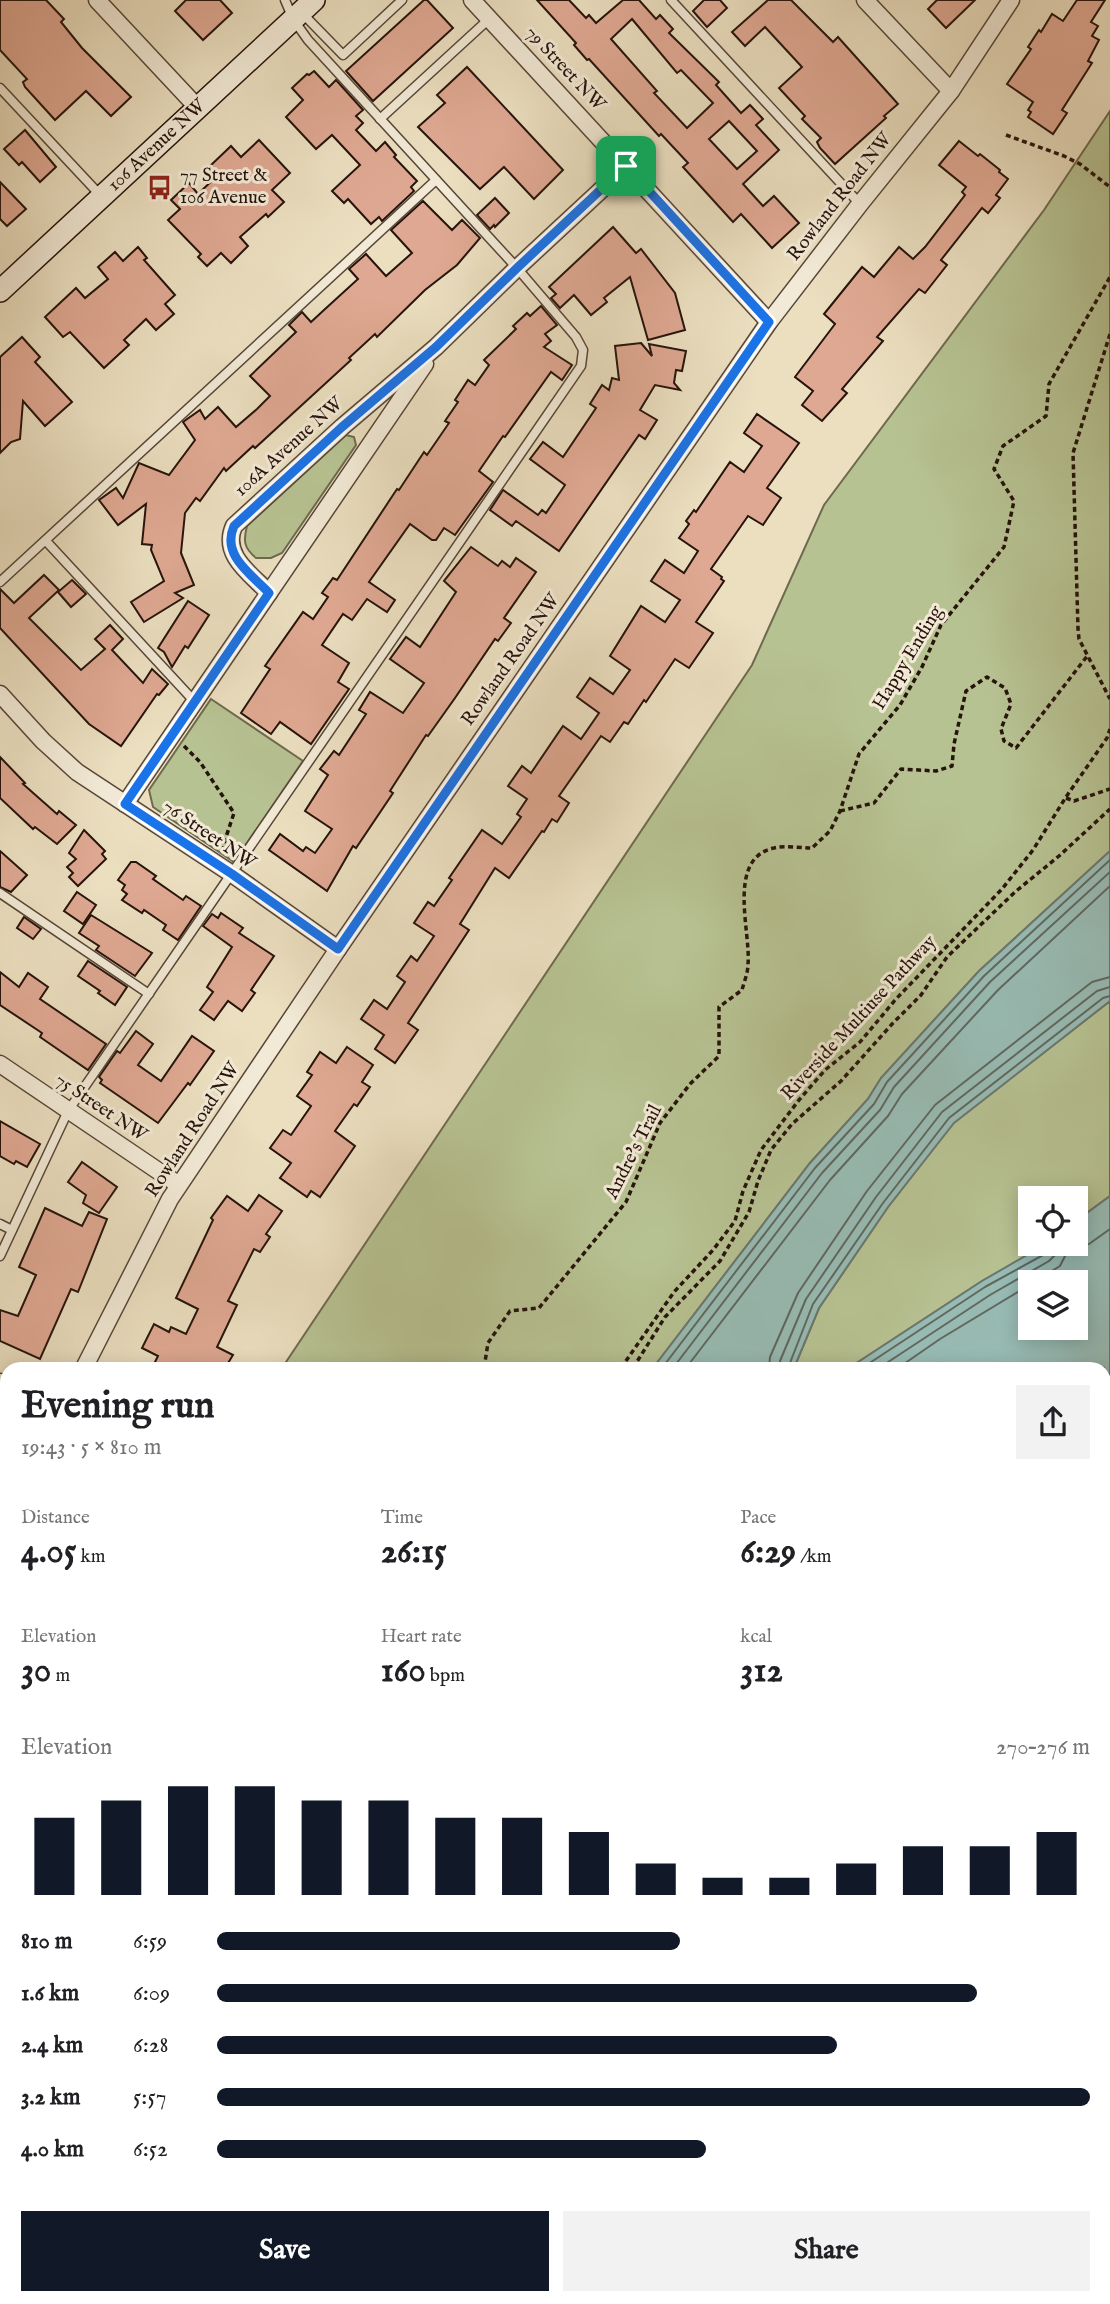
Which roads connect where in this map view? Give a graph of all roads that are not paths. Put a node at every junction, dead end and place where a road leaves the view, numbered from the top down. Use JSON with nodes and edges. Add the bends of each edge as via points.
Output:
{"nodes":[{"id":1,"x":97,"y":0,"type":"edge"},
{"id":2,"x":402,"y":0,"type":"edge"},
{"id":3,"x":472,"y":0,"type":"edge"},
{"id":4,"x":671,"y":0,"type":"edge"},
{"id":5,"x":865,"y":0,"type":"edge"},
{"id":6,"x":1011,"y":0,"type":"edge"},
{"id":7,"x":298,"y":8,"type":"edge"},
{"id":8,"x":489,"y":19,"type":"junction"},
{"id":9,"x":343,"y":55,"type":"junction"},
{"id":10,"x":332,"y":66,"type":"junction"},
{"id":11,"x":0,"y":89,"type":"edge"},
{"id":12,"x":951,"y":92,"type":"junction"},
{"id":13,"x":197,"y":107,"type":"junction"},
{"id":14,"x":380,"y":119,"type":"junction"},
{"id":15,"x":626,"y":166,"type":"junction"},
{"id":16,"x":436,"y":180,"type":"junction"},
{"id":17,"x":101,"y":196,"type":"junction"},
{"id":18,"x":860,"y":204,"type":"junction"},
{"id":19,"x":517,"y":268,"type":"junction"},
{"id":20,"x":0,"y":291,"type":"edge"},
{"id":21,"x":769,"y":322,"type":"junction"},
{"id":22,"x":436,"y":347,"type":"junction"},
{"id":23,"x":46,"y":541,"type":"junction"},
{"id":24,"x":0,"y":582,"type":"edge"},
{"id":25,"x":269,"y":593,"type":"junction"},
{"id":26,"x":0,"y":694,"type":"edge"},
{"id":27,"x":195,"y":702,"type":"junction"},
{"id":28,"x":125,"y":804,"type":"junction"},
{"id":29,"x":232,"y":874,"type":"junction"},
{"id":30,"x":0,"y":893,"type":"edge"},
{"id":31,"x":338,"y":949,"type":"junction"},
{"id":32,"x":149,"y":994,"type":"junction"},
{"id":33,"x":0,"y":1064,"type":"edge"},
{"id":34,"x":68,"y":1111,"type":"junction"},
{"id":35,"x":179,"y":1185,"type":"junction"},
{"id":36,"x":0,"y":1224,"type":"edge"},
{"id":37,"x":12,"y":1230,"type":"junction"},
{"id":38,"x":0,"y":1256,"type":"edge"},
{"id":39,"x":87,"y":1362,"type":"edge"}],
"edges":[{"from":1,"to":13,"type":"street"},
{"from":2,"to":9,"type":"lane"},
{"from":3,"to":8,"type":"street","name":"79 Street NW"},
{"from":4,"to":18,"type":"lane"},
{"from":5,"to":12,"type":"street"},
{"from":6,"to":12,"type":"street","name":"Rowland Road NW"},
{"from":7,"to":9,"type":"lane"},
{"from":7,"to":10,"type":"lane"},
{"from":7,"to":13,"type":"main road","name":"106 Avenue NW"},
{"from":8,"to":14,"type":"lane"},
{"from":8,"to":15,"type":"street","name":"79 Street NW"},
{"from":9,"to":10,"type":"lane"},
{"from":10,"to":14,"type":"lane"},
{"from":11,"to":17,"type":"lane"},
{"from":12,"to":18,"type":"street","name":"Rowland Road NW"},
{"from":13,"to":17,"type":"main road","name":"106 Avenue NW"},
{"from":14,"to":16,"type":"lane"},
{"from":15,"to":19,"type":"street","name":"106A Avenue NW"},
{"from":15,"to":21,"type":"street","name":"79 Street NW"},
{"from":16,"to":19,"type":"lane"},
{"from":16,"to":23,"type":"lane"},
{"from":17,"to":20,"type":"main road","name":"106 Avenue NW"},
{"from":18,"to":21,"type":"street","name":"Rowland Road NW"},
{"from":19,"to":22,"type":"street","name":"106A Avenue NW"},
{"from":19,"to":29,"type":"lane","via":[[576,337],[583,350],[581,366]]},
{"from":21,"to":31,"type":"street","name":"Rowland Road NW"},
{"from":22,"to":25,"type":"street","name":"106A Avenue NW"},
{"from":22,"to":25,"type":"street","name":"106A Avenue NW","via":[[234,526],[230,541],[234,556]]},
{"from":23,"to":24,"type":"lane"},
{"from":23,"to":27,"type":"lane"},
{"from":25,"to":27,"type":"street","name":"106A Avenue NW"},
{"from":26,"to":28,"type":"street","name":"76 Street NW","via":[[78,772]]},
{"from":27,"to":28,"type":"street","name":"106A Avenue NW"},
{"from":28,"to":29,"type":"street","name":"76 Street NW"},
{"from":29,"to":31,"type":"street","name":"76 Street NW"},
{"from":29,"to":32,"type":"lane"},
{"from":30,"to":32,"type":"lane"},
{"from":31,"to":35,"type":"street","name":"Rowland Road NW"},
{"from":32,"to":34,"type":"lane"},
{"from":33,"to":34,"type":"street","name":"75 Street NW"},
{"from":34,"to":35,"type":"street","name":"75 Street NW"},
{"from":34,"to":37,"type":"lane"},
{"from":35,"to":39,"type":"street","name":"Rowland Road NW"},
{"from":36,"to":37,"type":"lane"},
{"from":37,"to":38,"type":"lane"}]}
